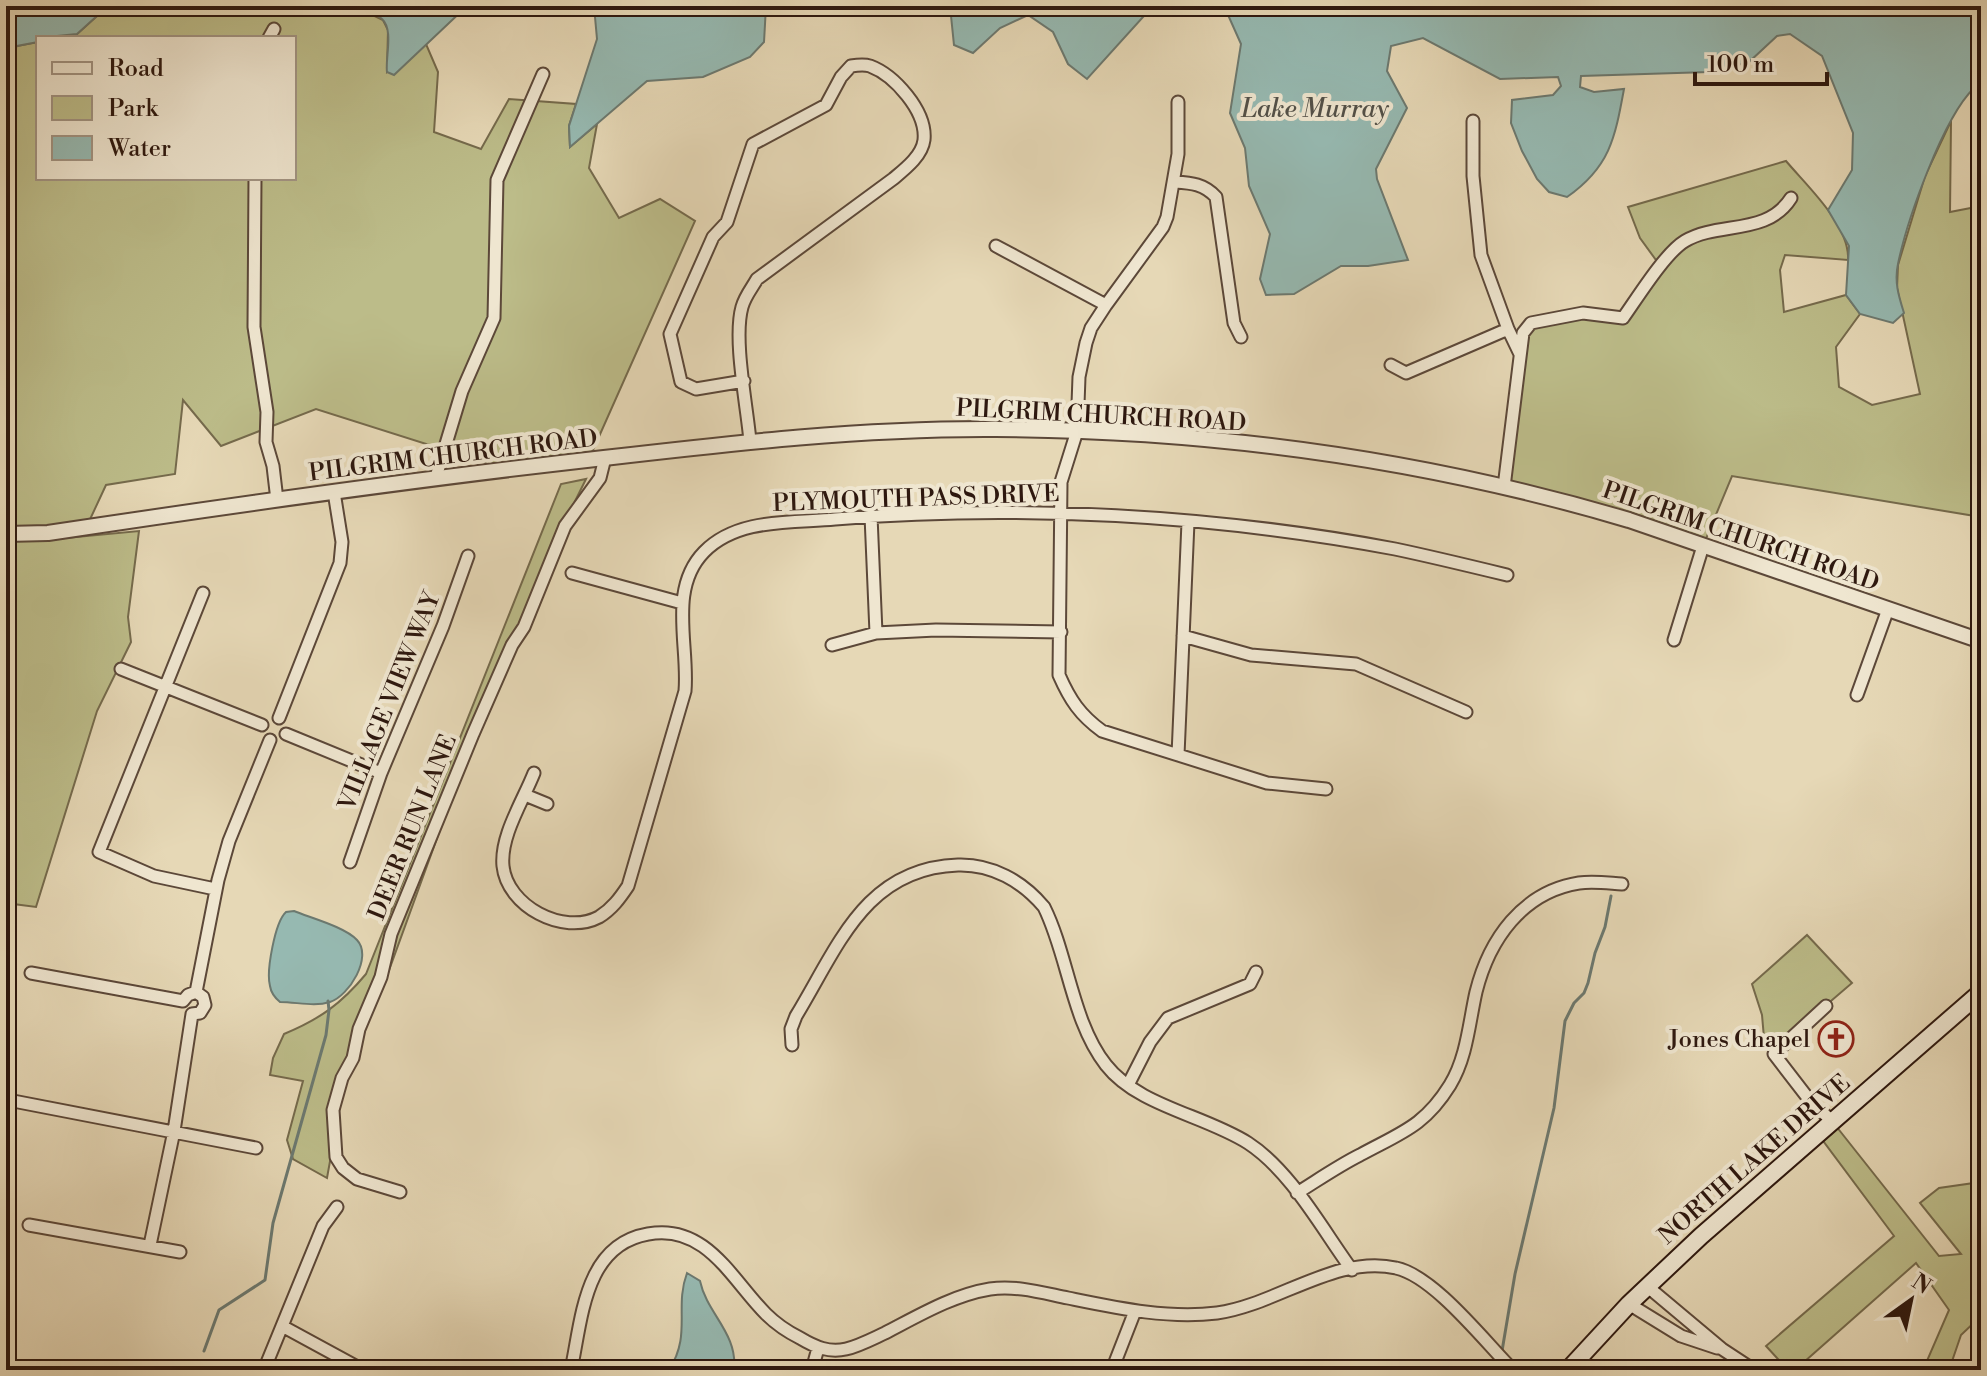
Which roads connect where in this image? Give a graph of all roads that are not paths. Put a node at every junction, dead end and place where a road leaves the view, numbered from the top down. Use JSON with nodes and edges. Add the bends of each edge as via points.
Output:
{"nodes":[{"id":1,"x":543,"y":74,"type":"dead end"},
{"id":2,"x":1178,"y":102,"type":"dead end"},
{"id":3,"x":1473,"y":121,"type":"dead end"},
{"id":4,"x":255,"y":180,"type":"edge"},
{"id":5,"x":1175,"y":182,"type":"junction"},
{"id":6,"x":1791,"y":198,"type":"dead end"},
{"id":7,"x":996,"y":246,"type":"dead end"},
{"id":8,"x":1106,"y":305,"type":"junction"},
{"id":9,"x":1508,"y":329,"type":"junction"},
{"id":10,"x":1241,"y":337,"type":"dead end"},
{"id":11,"x":1520,"y":355,"type":"junction"},
{"id":12,"x":1391,"y":365,"type":"dead end"},
{"id":13,"x":744,"y":381,"type":"junction"},
{"id":14,"x":1077,"y":431,"type":"junction"},
{"id":15,"x":750,"y":441,"type":"junction"},
{"id":16,"x":605,"y":458,"type":"junction"},
{"id":17,"x":436,"y":477,"type":"junction"},
{"id":18,"x":1504,"y":487,"type":"junction"},
{"id":19,"x":334,"y":492,"type":"junction"},
{"id":20,"x":277,"y":500,"type":"junction"},
{"id":21,"x":1060,"y":513,"type":"junction"},
{"id":22,"x":871,"y":516,"type":"junction"},
{"id":23,"x":1188,"y":522,"type":"junction"},
{"id":24,"x":6,"y":534,"type":"edge"},
{"id":25,"x":1703,"y":546,"type":"junction"},
{"id":26,"x":468,"y":556,"type":"dead end"},
{"id":27,"x":572,"y":573,"type":"dead end"},
{"id":28,"x":1507,"y":575,"type":"dead end"},
{"id":29,"x":203,"y":593,"type":"dead end"},
{"id":30,"x":682,"y":603,"type":"junction"},
{"id":31,"x":1888,"y":609,"type":"junction"},
{"id":32,"x":1061,"y":632,"type":"junction"},
{"id":33,"x":876,"y":633,"type":"junction"},
{"id":34,"x":1183,"y":636,"type":"junction"},
{"id":35,"x":1674,"y":640,"type":"dead end"},
{"id":36,"x":1981,"y":641,"type":"edge"},
{"id":37,"x":832,"y":645,"type":"dead end"},
{"id":38,"x":121,"y":669,"type":"dead end"},
{"id":39,"x":164,"y":686,"type":"junction"},
{"id":40,"x":1857,"y":695,"type":"dead end"},
{"id":41,"x":1466,"y":712,"type":"dead end"},
{"id":42,"x":279,"y":718,"type":"junction"},
{"id":43,"x":262,"y":725,"type":"junction"},
{"id":44,"x":286,"y":734,"type":"junction"},
{"id":45,"x":270,"y":740,"type":"junction"},
{"id":46,"x":1178,"y":755,"type":"junction"},
{"id":47,"x":381,"y":773,"type":"junction"},
{"id":48,"x":534,"y":773,"type":"dead end"},
{"id":49,"x":1326,"y":789,"type":"dead end"},
{"id":50,"x":525,"y":795,"type":"junction"},
{"id":51,"x":547,"y":804,"type":"dead end"},
{"id":52,"x":350,"y":862,"type":"dead end"},
{"id":53,"x":1622,"y":884,"type":"dead end"},
{"id":54,"x":215,"y":889,"type":"junction"},
{"id":55,"x":1256,"y":972,"type":"dead end"},
{"id":56,"x":31,"y":973,"type":"dead end"},
{"id":57,"x":196,"y":992,"type":"junction"},
{"id":58,"x":1981,"y":992,"type":"edge"},
{"id":59,"x":183,"y":1001,"type":"junction"},
{"id":60,"x":1826,"y":1006,"type":"dead end"},
{"id":61,"x":192,"y":1014,"type":"junction"},
{"id":62,"x":792,"y":1045,"type":"dead end"},
{"id":63,"x":1128,"y":1085,"type":"junction"},
{"id":64,"x":8,"y":1100,"type":"dead end"},
{"id":65,"x":1832,"y":1121,"type":"junction"},
{"id":66,"x":174,"y":1131,"type":"junction"},
{"id":67,"x":256,"y":1148,"type":"dead end"},
{"id":68,"x":400,"y":1192,"type":"dead end"},
{"id":69,"x":1297,"y":1193,"type":"junction"},
{"id":70,"x":337,"y":1207,"type":"dead end"},
{"id":71,"x":29,"y":1225,"type":"dead end"},
{"id":72,"x":150,"y":1245,"type":"junction"},
{"id":73,"x":180,"y":1252,"type":"dead end"},
{"id":74,"x":1352,"y":1270,"type":"junction"},
{"id":75,"x":1648,"y":1287,"type":"junction"},
{"id":76,"x":1629,"y":1304,"type":"junction"},
{"id":77,"x":1135,"y":1311,"type":"junction"},
{"id":78,"x":282,"y":1326,"type":"junction"},
{"id":79,"x":818,"y":1348,"type":"junction"},
{"id":80,"x":1722,"y":1349,"type":"junction"},
{"id":81,"x":264,"y":1370,"type":"edge"},
{"id":82,"x":363,"y":1370,"type":"edge"},
{"id":83,"x":571,"y":1370,"type":"edge"},
{"id":84,"x":812,"y":1370,"type":"edge"},
{"id":85,"x":1112,"y":1370,"type":"edge"},
{"id":86,"x":1513,"y":1370,"type":"edge"},
{"id":87,"x":1568,"y":1370,"type":"edge"},
{"id":88,"x":1754,"y":1370,"type":"edge"}],
"edges":[{"from":1,"to":17,"type":"street","via":[[497,180],[494,318],[462,391]]},
{"from":2,"to":5,"type":"street"},
{"from":3,"to":9,"type":"street","via":[[1477,232]]},
{"from":4,"to":20,"type":"street","via":[[254,327]]},
{"from":5,"to":8,"type":"street","via":[[1163,227]]},
{"from":5,"to":10,"type":"street","via":[[1200,185],[1216,197],[1234,323]]},
{"from":6,"to":11,"type":"street","via":[[1776,215],[1759,223],[1689,238],[1676,247],[1623,318],[1583,313],[1531,323],[1523,333]]},
{"from":7,"to":8,"type":"street"},
{"from":8,"to":14,"type":"street","via":[[1086,343]]},
{"from":9,"to":11,"type":"street"},
{"from":9,"to":12,"type":"street","via":[[1406,373]]},
{"from":11,"to":18,"type":"street"},
{"from":13,"to":13,"type":"street","via":[[696,389],[681,382],[670,334],[713,237],[727,222],[753,144],[826,105],[851,66],[867,65],[894,80],[911,100],[924,140],[914,161],[893,179],[757,279],[741,310]]},
{"from":13,"to":15,"type":"street"},
{"from":14,"to":15,"type":"street","name":"PILGRIM CHURCH ROAD","via":[[892,430]]},
{"from":14,"to":18,"type":"street","name":"PILGRIM CHURCH ROAD","via":[[1262,444]]},
{"from":14,"to":21,"type":"street","via":[[1063,472]]},
{"from":15,"to":16,"type":"street","name":"PILGRIM CHURCH ROAD"},
{"from":16,"to":17,"type":"street","name":"PILGRIM CHURCH ROAD"},
{"from":16,"to":68,"type":"street","name":"DEER RUN LANE","via":[[600,478],[565,526],[473,734],[391,934],[333,1110],[336,1157],[343,1168],[357,1179]]},
{"from":17,"to":19,"type":"street","name":"PILGRIM CHURCH ROAD"},
{"from":18,"to":25,"type":"street","name":"PILGRIM CHURCH ROAD"},
{"from":19,"to":20,"type":"street","name":"PILGRIM CHURCH ROAD"},
{"from":19,"to":42,"type":"street","via":[[340,563]]},
{"from":20,"to":24,"type":"street","name":"PILGRIM CHURCH ROAD","via":[[48,533]]},
{"from":21,"to":22,"type":"street","name":"PLYMOUTH PASS DRIVE"},
{"from":21,"to":23,"type":"street","name":"PLYMOUTH PASS DRIVE"},
{"from":21,"to":32,"type":"street"},
{"from":22,"to":30,"type":"street","name":"PLYMOUTH PASS DRIVE","via":[[753,526],[724,535],[702,553],[688,577]]},
{"from":22,"to":33,"type":"street"},
{"from":23,"to":28,"type":"street","name":"PLYMOUTH PASS DRIVE","via":[[1395,549]]},
{"from":23,"to":34,"type":"street"},
{"from":25,"to":31,"type":"street","name":"PILGRIM CHURCH ROAD"},
{"from":25,"to":35,"type":"street"},
{"from":26,"to":47,"type":"street","name":"VILLAGE VIEW WAY"},
{"from":27,"to":30,"type":"street"},
{"from":29,"to":39,"type":"street"},
{"from":30,"to":50,"type":"street","name":"PLYMOUTH PASS DRIVE","via":[[685,691],[628,886],[597,918],[556,921],[532,910],[511,891],[503,866],[505,840]]},
{"from":31,"to":36,"type":"street","name":"PILGRIM CHURCH ROAD"},
{"from":31,"to":40,"type":"street"},
{"from":32,"to":33,"type":"street"},
{"from":32,"to":46,"type":"street","via":[[1059,675],[1083,717],[1102,731]]},
{"from":33,"to":37,"type":"street"},
{"from":34,"to":41,"type":"street","via":[[1251,655],[1356,664]]},
{"from":34,"to":46,"type":"street"},
{"from":38,"to":39,"type":"street"},
{"from":39,"to":43,"type":"street"},
{"from":39,"to":54,"type":"street","via":[[99,852],[154,876]]},
{"from":42,"to":43,"type":"street"},
{"from":42,"to":44,"type":"street"},
{"from":43,"to":45,"type":"street"},
{"from":44,"to":45,"type":"street"},
{"from":44,"to":47,"type":"street"},
{"from":45,"to":54,"type":"street"},
{"from":46,"to":49,"type":"street","via":[[1267,783]]},
{"from":47,"to":52,"type":"street","name":"VILLAGE VIEW WAY"},
{"from":48,"to":50,"type":"street","name":"PLYMOUTH PASS DRIVE"},
{"from":50,"to":51,"type":"street"},
{"from":53,"to":69,"type":"street","via":[[1578,884],[1550,892],[1511,921],[1486,959],[1459,1066],[1427,1116]]},
{"from":54,"to":57,"type":"street"},
{"from":55,"to":63,"type":"street","via":[[1250,984],[1168,1018]]},
{"from":56,"to":59,"type":"street"},
{"from":57,"to":59,"type":"street"},
{"from":57,"to":61,"type":"street","via":[[205,1005]]},
{"from":58,"to":65,"type":"main road","name":"NORTH LAKE DRIVE"},
{"from":59,"to":61,"type":"street"},
{"from":60,"to":65,"type":"street","via":[[1774,1054]]},
{"from":61,"to":66,"type":"street"},
{"from":62,"to":63,"type":"street","via":[[796,1016],[872,897],[915,872],[974,864],[1007,876],[1044,907],[1093,1045]]},
{"from":63,"to":69,"type":"street","via":[[1249,1144]]},
{"from":64,"to":66,"type":"street"},
{"from":65,"to":75,"type":"main road","name":"NORTH LAKE DRIVE"},
{"from":66,"to":67,"type":"street"},
{"from":66,"to":72,"type":"street"},
{"from":69,"to":74,"type":"street"},
{"from":70,"to":78,"type":"street","via":[[323,1226]]},
{"from":71,"to":72,"type":"street"},
{"from":72,"to":73,"type":"street"},
{"from":74,"to":77,"type":"street","via":[[1230,1311]]},
{"from":74,"to":86,"type":"street","via":[[1395,1267],[1423,1279]]},
{"from":75,"to":76,"type":"main road","name":"NORTH LAKE DRIVE"},
{"from":75,"to":80,"type":"street"},
{"from":76,"to":80,"type":"street","via":[[1681,1336]]},
{"from":76,"to":87,"type":"main road","name":"NORTH LAKE DRIVE"},
{"from":77,"to":79,"type":"street","via":[[993,1289],[969,1294],[846,1349]]},
{"from":77,"to":85,"type":"street"},
{"from":78,"to":81,"type":"street"},
{"from":78,"to":82,"type":"street"},
{"from":79,"to":83,"type":"street","via":[[769,1317],[705,1247],[680,1235],[650,1233],[616,1247],[597,1268]]},
{"from":79,"to":84,"type":"street"},
{"from":80,"to":88,"type":"street"}]}
